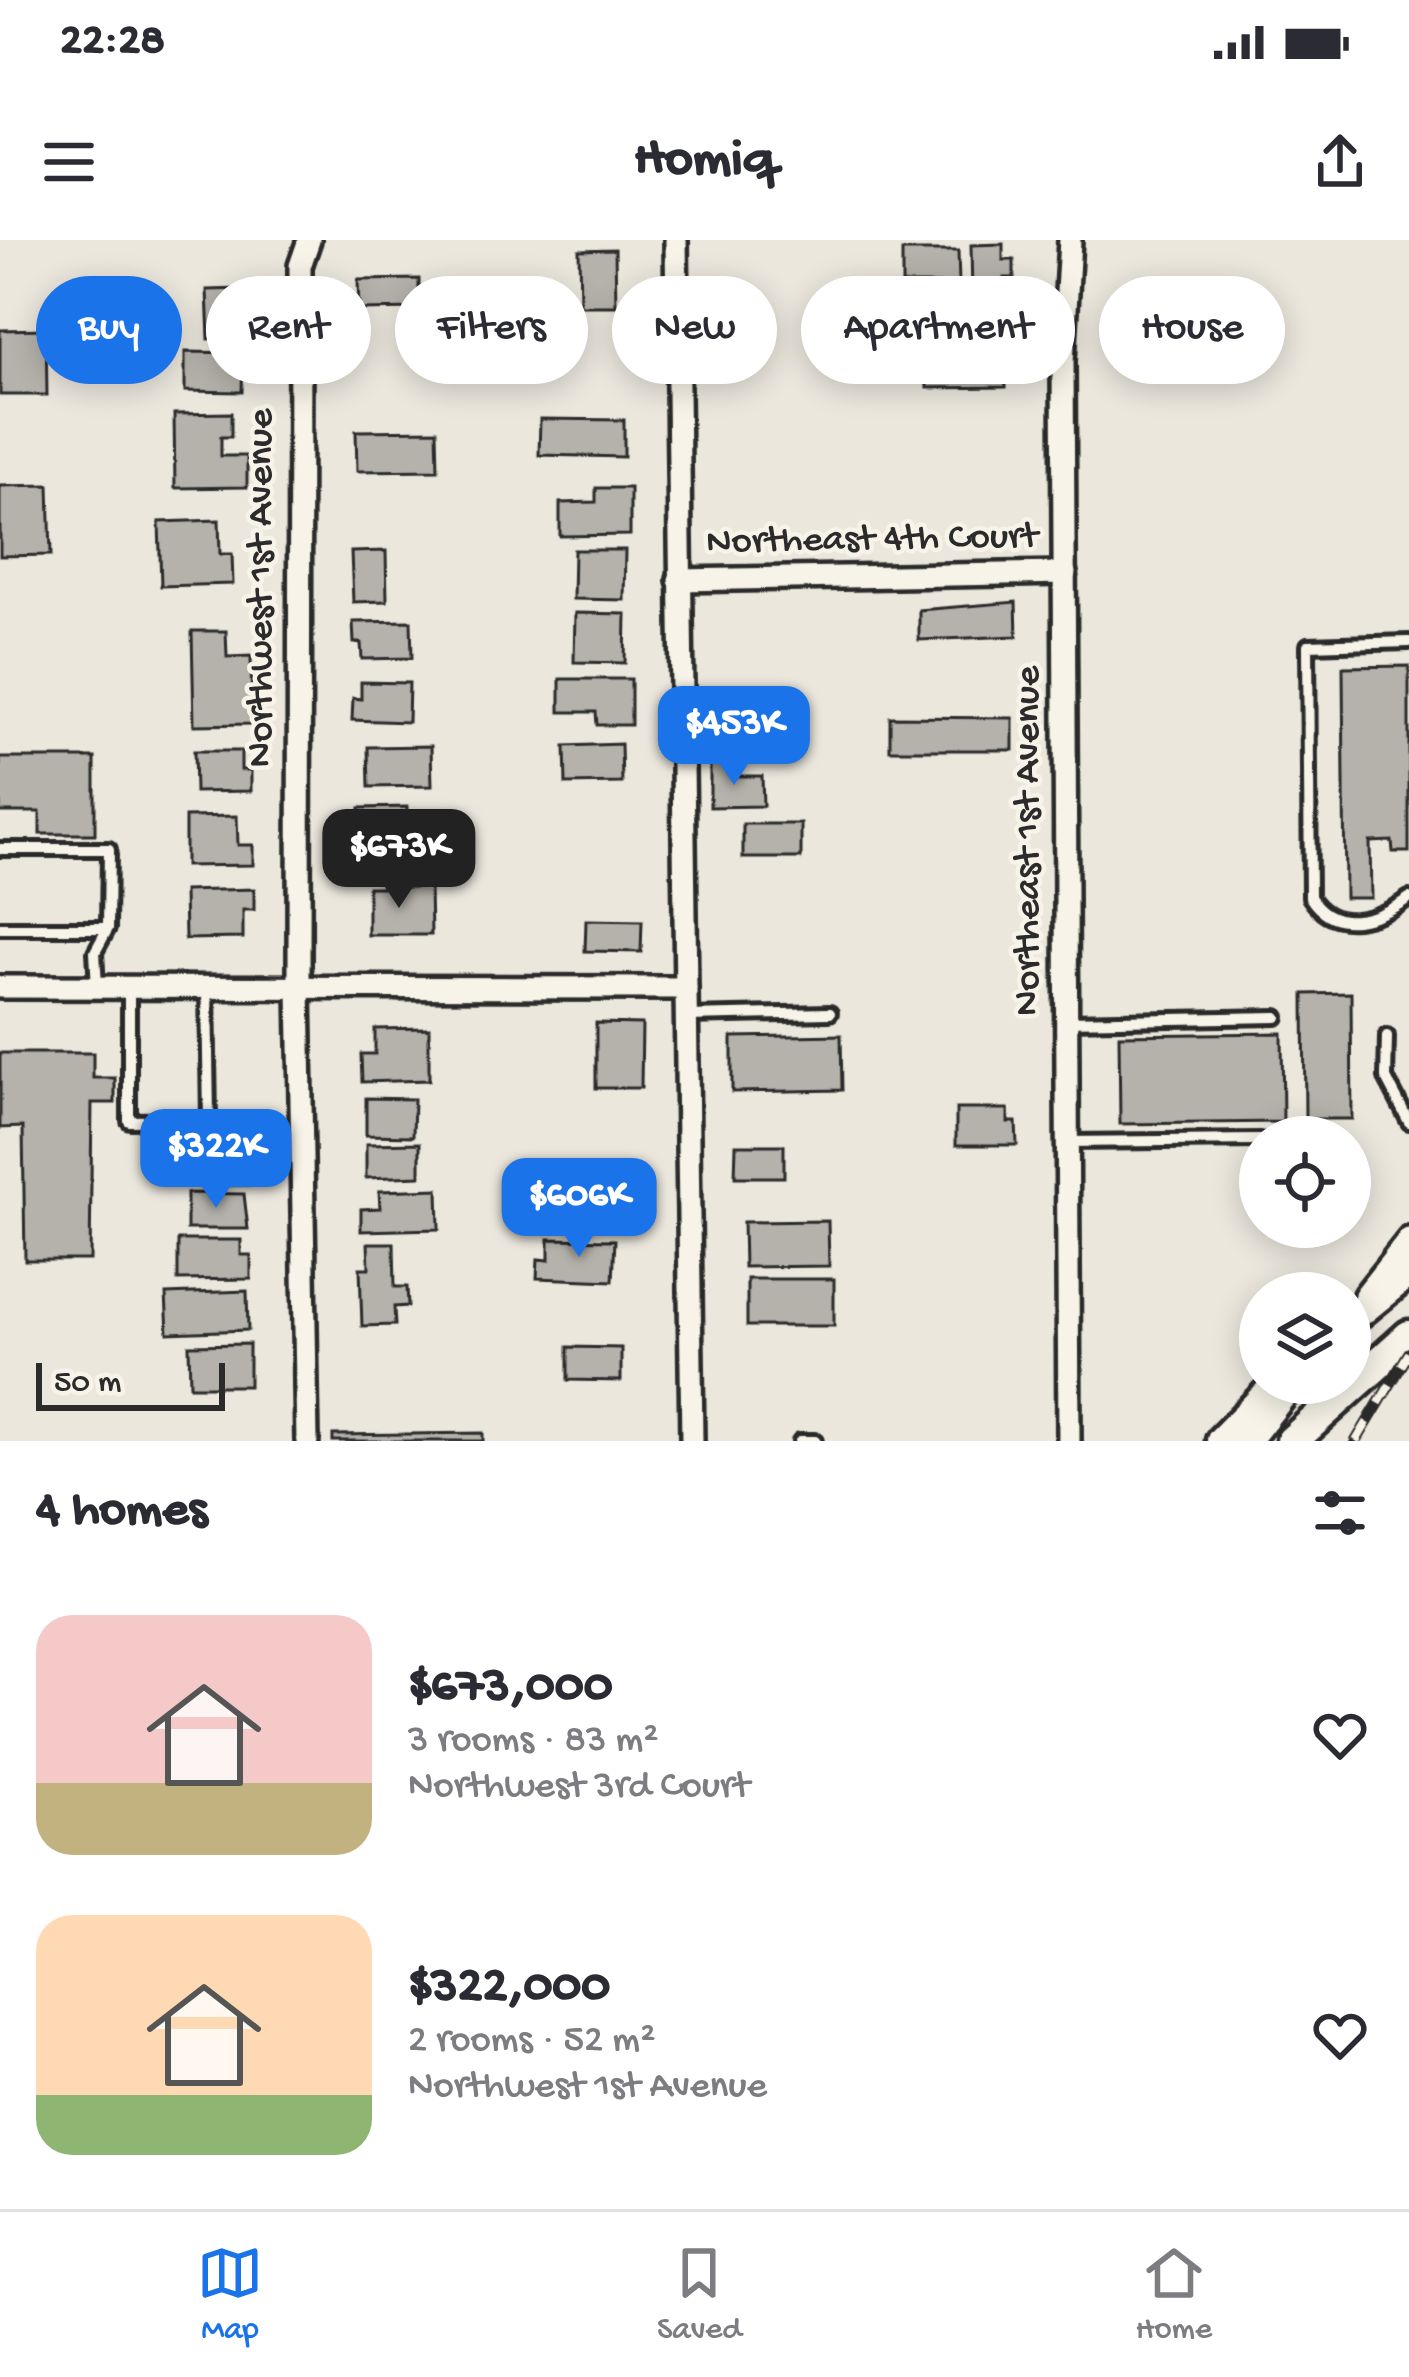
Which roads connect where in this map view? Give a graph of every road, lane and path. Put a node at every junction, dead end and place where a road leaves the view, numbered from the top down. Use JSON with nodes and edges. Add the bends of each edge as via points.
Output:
{"nodes":[{"id":1,"x":309,"y":240,"type":"edge"},
{"id":2,"x":676,"y":240,"type":"edge"},
{"id":3,"x":1070,"y":240,"type":"edge"},
{"id":4,"x":1065,"y":573,"type":"junction"},
{"id":5,"x":680,"y":580,"type":"junction"},
{"id":6,"x":1409,"y":642,"type":"edge"},
{"id":7,"x":0,"y":849,"type":"edge"},
{"id":8,"x":1409,"y":898,"type":"edge"},
{"id":9,"x":0,"y":928,"type":"edge"},
{"id":10,"x":108,"y":928,"type":"junction"},
{"id":11,"x":0,"y":987,"type":"edge"},
{"id":12,"x":97,"y":987,"type":"junction"},
{"id":13,"x":129,"y":987,"type":"junction"},
{"id":14,"x":207,"y":987,"type":"junction"},
{"id":15,"x":299,"y":987,"type":"junction"},
{"id":16,"x":686,"y":988,"type":"junction"},
{"id":17,"x":830,"y":1012,"type":"dead end"},
{"id":18,"x":687,"y":1016,"type":"junction"},
{"id":19,"x":1277,"y":1017,"type":"dead end"},
{"id":20,"x":1067,"y":1021,"type":"junction"},
{"id":21,"x":1387,"y":1036,"type":"dead end"},
{"id":22,"x":1409,"y":1122,"type":"edge"},
{"id":23,"x":1239,"y":1140,"type":"edge"},
{"id":24,"x":1067,"y":1142,"type":"junction"},
{"id":25,"x":1409,"y":1239,"type":"edge"},
{"id":26,"x":1409,"y":1271,"type":"edge"},
{"id":27,"x":1371,"y":1289,"type":"edge"},
{"id":28,"x":1371,"y":1300,"type":"edge"},
{"id":29,"x":1409,"y":1336,"type":"edge"},
{"id":30,"x":1258,"y":1404,"type":"edge"},
{"id":31,"x":1279,"y":1404,"type":"edge"},
{"id":32,"x":307,"y":1441,"type":"edge"},
{"id":33,"x":692,"y":1441,"type":"edge"},
{"id":34,"x":800,"y":1441,"type":"edge"},
{"id":35,"x":814,"y":1441,"type":"edge"},
{"id":36,"x":1069,"y":1441,"type":"edge"},
{"id":37,"x":1222,"y":1441,"type":"edge"},
{"id":38,"x":1250,"y":1441,"type":"edge"},
{"id":39,"x":1292,"y":1441,"type":"edge"}],
"edges":[{"from":1,"to":15,"type":"street","name":"Northwest 1st Avenue","via":[[300,266]]},
{"from":2,"to":5,"type":"street"},
{"from":3,"to":4,"type":"street","name":"Northeast 1st Avenue"},
{"from":4,"to":5,"type":"street","name":"Northeast 4th Court"},
{"from":4,"to":20,"type":"street","name":"Northeast 1st Avenue"},
{"from":5,"to":16,"type":"street"},
{"from":6,"to":8,"type":"lane","via":[[1308,645],[1310,897],[1320,913],[1342,922],[1388,913]]},
{"from":7,"to":10,"type":"lane","via":[[109,849]]},
{"from":9,"to":10,"type":"lane"},
{"from":10,"to":12,"type":"lane","via":[[95,952]]},
{"from":11,"to":12,"type":"street"},
{"from":12,"to":13,"type":"street"},
{"from":13,"to":14,"type":"street"},
{"from":13,"to":14,"type":"lane","via":[[129,1121],[209,1120]]},
{"from":14,"to":15,"type":"street"},
{"from":15,"to":16,"type":"street"},
{"from":15,"to":32,"type":"street","name":"Northwest 1st Avenue"},
{"from":16,"to":18,"type":"street"},
{"from":17,"to":18,"type":"lane"},
{"from":18,"to":33,"type":"street"},
{"from":19,"to":20,"type":"lane"},
{"from":20,"to":24,"type":"street","name":"Northeast 1st Avenue"},
{"from":21,"to":22,"type":"lane","via":[[1386,1078]]},
{"from":23,"to":24,"type":"lane"},
{"from":24,"to":36,"type":"street","name":"Northeast 1st Avenue"},
{"from":25,"to":27,"type":"street"},
{"from":26,"to":28,"type":"main road"},
{"from":29,"to":39,"type":"main road"},
{"from":30,"to":37,"type":"main road"},
{"from":31,"to":38,"type":"street"},
{"from":34,"to":35,"type":"lane"}]}
